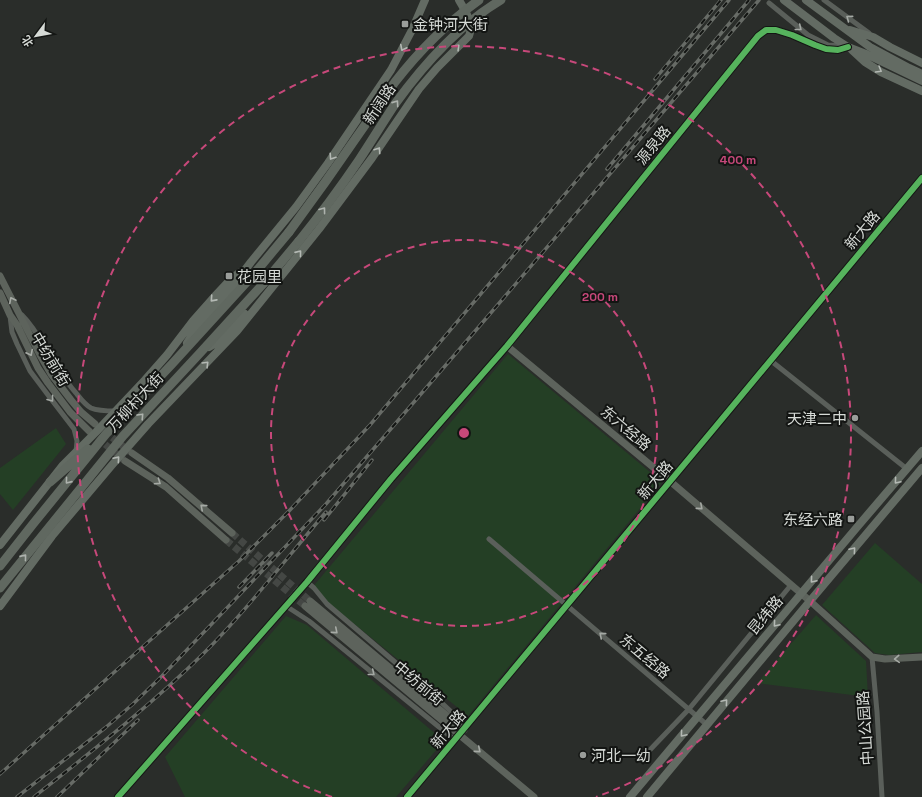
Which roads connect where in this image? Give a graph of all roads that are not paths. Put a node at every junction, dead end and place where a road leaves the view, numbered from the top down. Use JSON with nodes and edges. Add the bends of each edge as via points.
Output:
{"nodes":[{"id":1,"x":426,"y":0,"type":"edge"},
{"id":2,"x":459,"y":0,"type":"edge"},
{"id":3,"x":479,"y":0,"type":"edge"},
{"id":4,"x":501,"y":0,"type":"edge"},
{"id":5,"x":784,"y":0,"type":"edge"},
{"id":6,"x":806,"y":0,"type":"edge"},
{"id":7,"x":824,"y":0,"type":"edge"},
{"id":8,"x":769,"y":3,"type":"dead end"},
{"id":9,"x":844,"y":28,"type":"junction"},
{"id":10,"x":873,"y":36,"type":"junction"},
{"id":11,"x":848,"y":47,"type":"junction"},
{"id":12,"x":868,"y":50,"type":"junction"},
{"id":13,"x":922,"y":62,"type":"edge"},
{"id":14,"x":922,"y":74,"type":"edge"},
{"id":15,"x":922,"y":80,"type":"edge"},
{"id":16,"x":922,"y":91,"type":"edge"},
{"id":17,"x":922,"y":178,"type":"edge"},
{"id":18,"x":289,"y":232,"type":"joint"},
{"id":19,"x":299,"y":241,"type":"joint"},
{"id":20,"x":251,"y":262,"type":"junction"},
{"id":21,"x":0,"y":276,"type":"edge"},
{"id":22,"x":0,"y":293,"type":"edge"},
{"id":23,"x":266,"y":294,"type":"junction"},
{"id":24,"x":18,"y":312,"type":"junction"},
{"id":25,"x":10,"y":315,"type":"junction"},
{"id":26,"x":507,"y":346,"type":"junction"},
{"id":27,"x":200,"y":353,"type":"junction"},
{"id":28,"x":770,"y":360,"type":"junction"},
{"id":29,"x":172,"y":364,"type":"junction"},
{"id":30,"x":116,"y":411,"type":"junction"},
{"id":31,"x":95,"y":424,"type":"tunnel mouth"},
{"id":32,"x":89,"y":431,"type":"tunnel mouth"},
{"id":33,"x":106,"y":434,"type":"junction"},
{"id":34,"x":115,"y":445,"type":"junction"},
{"id":35,"x":922,"y":451,"type":"edge"},
{"id":36,"x":76,"y":452,"type":"junction"},
{"id":37,"x":132,"y":453,"type":"tunnel mouth"},
{"id":38,"x":126,"y":461,"type":"tunnel mouth"},
{"id":39,"x":922,"y":468,"type":"edge"},
{"id":40,"x":907,"y":469,"type":"junction"},
{"id":41,"x":50,"y":482,"type":"junction"},
{"id":42,"x":671,"y":482,"type":"junction"},
{"id":43,"x":74,"y":510,"type":"junction"},
{"id":44,"x":232,"y":533,"type":"tunnel mouth"},
{"id":45,"x":489,"y":539,"type":"dead end"},
{"id":46,"x":226,"y":540,"type":"tunnel mouth"},
{"id":47,"x":0,"y":545,"type":"edge"},
{"id":48,"x":0,"y":566,"type":"edge"},
{"id":49,"x":308,"y":582,"type":"junction"},
{"id":50,"x":791,"y":585,"type":"junction"},
{"id":51,"x":0,"y":588,"type":"edge"},
{"id":52,"x":801,"y":594,"type":"junction"},
{"id":53,"x":810,"y":601,"type":"junction"},
{"id":54,"x":308,"y":603,"type":"tunnel mouth"},
{"id":55,"x":0,"y":606,"type":"edge"},
{"id":56,"x":286,"y":606,"type":"junction"},
{"id":57,"x":567,"y":606,"type":"junction"},
{"id":58,"x":872,"y":657,"type":"junction"},
{"id":59,"x":922,"y":657,"type":"edge"},
{"id":60,"x":689,"y":709,"type":"junction"},
{"id":61,"x":698,"y":717,"type":"junction"},
{"id":62,"x":706,"y":724,"type":"junction"},
{"id":63,"x":462,"y":732,"type":"junction"},
{"id":64,"x":455,"y":740,"type":"junction"},
{"id":65,"x":646,"y":754,"type":"dead end"},
{"id":66,"x":118,"y":797,"type":"edge"},
{"id":67,"x":407,"y":797,"type":"edge"},
{"id":68,"x":534,"y":797,"type":"edge"},
{"id":69,"x":630,"y":797,"type":"edge"},
{"id":70,"x":647,"y":797,"type":"edge"},
{"id":71,"x":882,"y":797,"type":"edge"}],
"edges":[{"from":1,"to":20,"type":"main road","one_way":true,"via":[[391,70],[301,201]]},
{"from":23,"to":2,"type":"main road","one_way":true,"via":[[372,158],[419,89],[469,36],[471,22]]},
{"from":3,"to":18,"type":"highway","name":"新阔路","bridge":true,"via":[[440,32],[410,63]]},
{"from":19,"to":4,"type":"highway","name":"新阔路","one_way":true,"bridge":true,"via":[[338,190],[415,77],[465,26]]},
{"from":5,"to":11,"type":"main road"},
{"from":6,"to":9,"type":"main road"},
{"from":10,"to":7,"type":"street","one_way":true},
{"from":8,"to":11,"type":"street","one_way":true,"via":[[808,35],[828,45]]},
{"from":9,"to":10,"type":"main road"},
{"from":9,"to":12,"type":"main road"},
{"from":10,"to":13,"type":"main road"},
{"from":11,"to":12,"type":"main road"},
{"from":11,"to":16,"type":"main road","one_way":true,"via":[[881,72]]},
{"from":11,"to":26,"type":"street","name":"源泉路","via":[[838,50],[826,49],[776,30],[766,30],[758,36]]},
{"from":12,"to":14,"type":"main road"},
{"from":12,"to":15,"type":"main road"},
{"from":17,"to":28,"type":"street","name":"新大路"},
{"from":18,"to":29,"type":"highway","name":"万柳村大街"},
{"from":19,"to":27,"type":"highway","name":"万柳村大街"},
{"from":20,"to":29,"type":"main road","via":[[194,332]]},
{"from":20,"to":30,"type":"main road","one_way":true,"via":[[216,295],[167,355]]},
{"from":24,"to":21,"type":"street","one_way":true},
{"from":22,"to":25,"type":"street","name":"中纺前街"},
{"from":23,"to":27,"type":"main road","via":[[214,344]]},
{"from":43,"to":23,"type":"main road","one_way":true,"via":[[128,446],[236,331]]},
{"from":24,"to":30,"type":"street","via":[[30,323],[54,363],[83,401],[92,408]]},
{"from":24,"to":31,"type":"street","via":[[51,374],[81,412]]},
{"from":25,"to":32,"type":"street","name":"中纺前街","one_way":true,"via":[[48,383],[70,412]]},
{"from":25,"to":36,"type":"street","one_way":true,"via":[[12,332],[30,371],[74,429]]},
{"from":26,"to":42,"type":"street","name":"东六经路"},
{"from":26,"to":49,"type":"street","name":"源泉路","via":[[391,479]]},
{"from":34,"to":27,"type":"highway","name":"万柳村大街","one_way":true},
{"from":28,"to":40,"type":"street"},
{"from":28,"to":42,"type":"street","name":"新大路"},
{"from":29,"to":33,"type":"highway","name":"万柳村大街"},
{"from":30,"to":36,"type":"main road"},
{"from":33,"to":41,"type":"highway"},
{"from":33,"to":48,"type":"highway","name":"万柳村大街","one_way":true},
{"from":34,"to":43,"type":"main road"},
{"from":51,"to":34,"type":"highway","name":"万柳村大街","one_way":true},
{"from":35,"to":40,"type":"main road","name":"昆纬路"},
{"from":36,"to":41,"type":"main road"},
{"from":44,"to":37,"type":"street","one_way":true,"via":[[168,478]]},
{"from":38,"to":46,"type":"street","one_way":true,"via":[[166,487]]},
{"from":53,"to":39,"type":"main road","name":"昆纬路","one_way":true},
{"from":40,"to":52,"type":"main road","name":"昆纬路","one_way":true},
{"from":41,"to":47,"type":"main road"},
{"from":42,"to":50,"type":"street","name":"东六经路","one_way":true},
{"from":42,"to":57,"type":"street","name":"新大路"},
{"from":43,"to":55,"type":"main road"},
{"from":45,"to":57,"type":"street","name":"东五经路"},
{"from":49,"to":56,"type":"street","name":"源泉路"},
{"from":49,"to":63,"type":"street","via":[[327,604],[459,719]]},
{"from":50,"to":52,"type":"street","name":"东六经路"},
{"from":50,"to":60,"type":"street"},
{"from":52,"to":53,"type":"street","name":"东六经路"},
{"from":52,"to":61,"type":"main road","name":"昆纬路","one_way":true},
{"from":53,"to":58,"type":"street","name":"东六经路"},
{"from":62,"to":53,"type":"main road","name":"昆纬路","one_way":true},
{"from":54,"to":63,"type":"street"},
{"from":56,"to":64,"type":"street","one_way":true,"via":[[309,621]]},
{"from":56,"to":66,"type":"street","name":"源泉路"},
{"from":60,"to":57,"type":"street","name":"东五经路","one_way":true},
{"from":57,"to":63,"type":"street","name":"新大路"},
{"from":59,"to":58,"type":"street","one_way":true},
{"from":58,"to":71,"type":"street","name":"中山公园路"},
{"from":60,"to":61,"type":"street","name":"东五经路"},
{"from":60,"to":65,"type":"street"},
{"from":61,"to":62,"type":"street","name":"东五经路"},
{"from":61,"to":69,"type":"main road","name":"昆纬路","one_way":true},
{"from":62,"to":70,"type":"main road","name":"昆纬路"},
{"from":63,"to":64,"type":"street","name":"新大路"},
{"from":63,"to":68,"type":"street","one_way":true},
{"from":64,"to":67,"type":"street","name":"新大路"}]}
